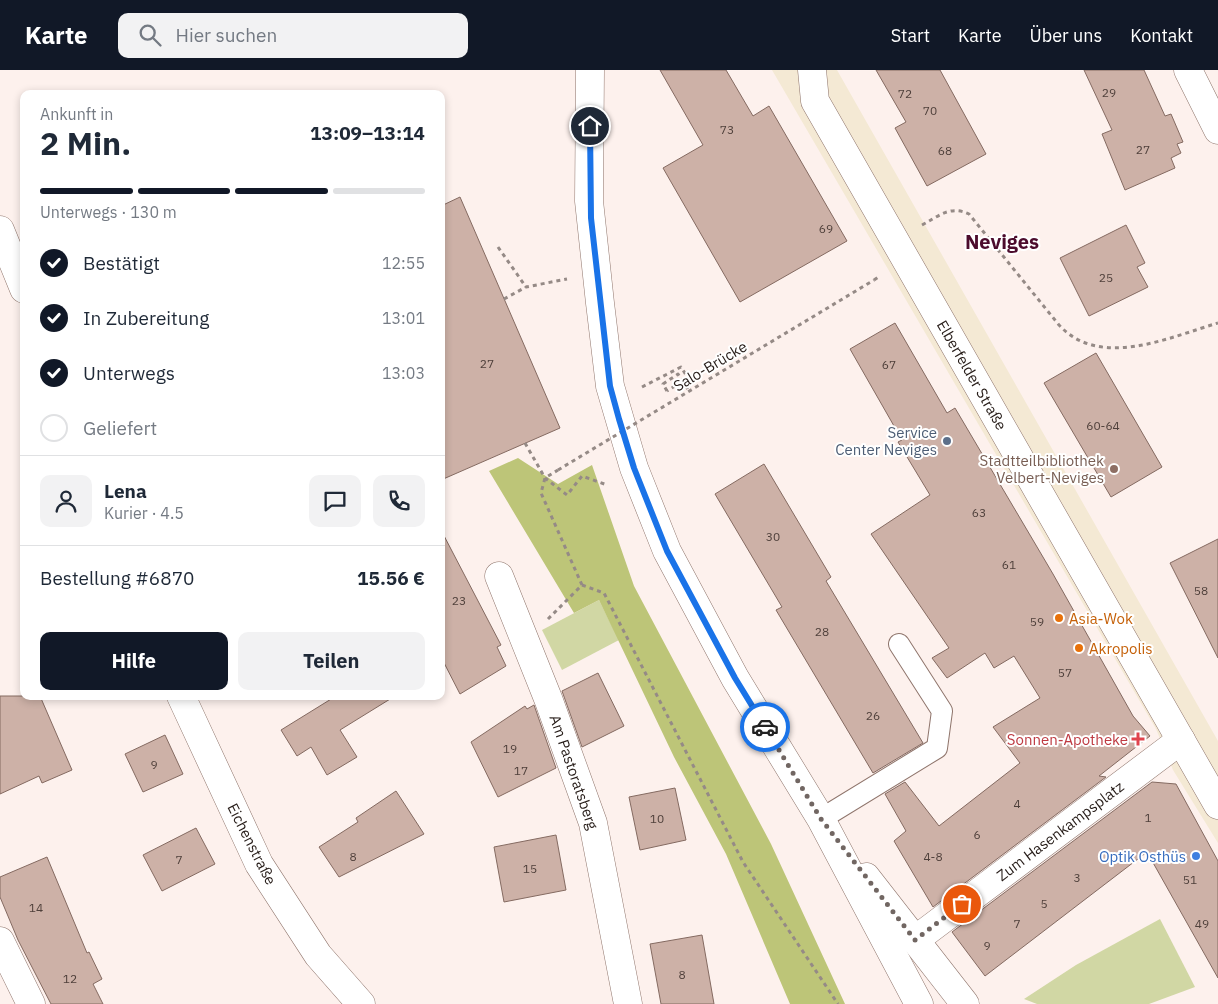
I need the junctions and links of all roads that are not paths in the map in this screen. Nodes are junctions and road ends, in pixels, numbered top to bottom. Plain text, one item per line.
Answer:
1 (590, 70) edge
2 (812, 70) edge
3 (1188, 70) edge
4 (1214, 113) edge
5 (0, 230) edge
6 (20, 280) edge
7 (499, 576) dead end
8 (899, 644) dead end
9 (183, 700) edge
10 (1181, 740) junction
11 (1218, 805) edge
12 (821, 819) junction
13 (915, 940) junction
14 (0, 941) edge
15 (31, 1004) edge
16 (361, 1004) edge
17 (628, 1004) edge
18 (919, 1004) edge
19 (965, 1004) edge

1 - 12 street
2 - 10 street, Elberfelder Straße
3 - 4 street
5 - 6 street
7 - 17 street, Am Pastoratsberg
8 - 12 lane
9 - 16 street, Eichenstraße
10 - 11 street, Elberfelder Straße
10 - 13 street, Zum Hasenkampsplatz
12 - 13 street
12 - 18 street
13 - 19 street
14 - 15 street

